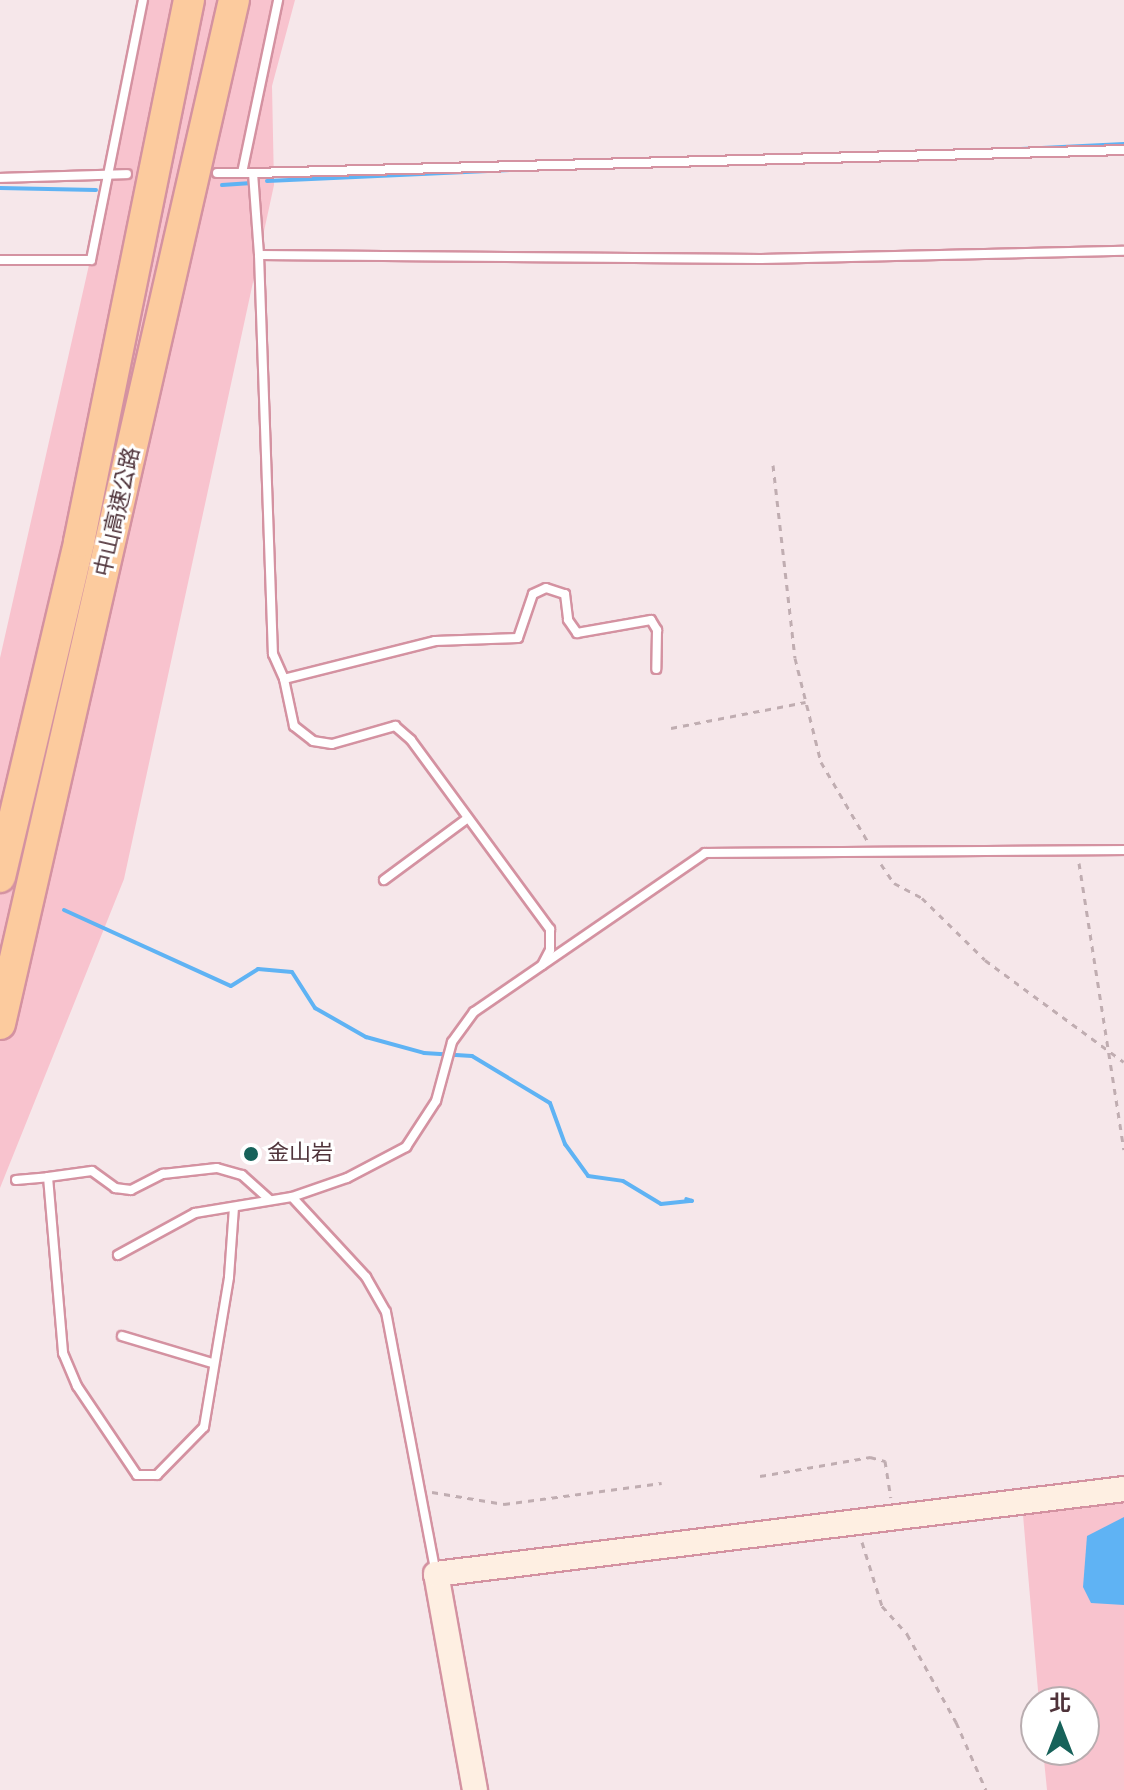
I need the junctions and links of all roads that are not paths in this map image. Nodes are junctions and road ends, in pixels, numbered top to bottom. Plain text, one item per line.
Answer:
1 (143, 0) edge
2 (187, 0) edge
3 (234, 0) edge
4 (278, 0) edge
5 (1124, 150) edge
6 (217, 173) dead end
7 (242, 173) junction
8 (253, 173) junction
9 (108, 174) junction
10 (127, 174) dead end
11 (0, 178) edge
12 (1124, 251) edge
13 (259, 255) junction
14 (0, 260) edge
15 (656, 669) dead end
16 (284, 679) junction
17 (465, 820) junction
18 (1124, 850) edge
19 (0, 877) edge
20 (384, 880) dead end
21 (542, 966) junction
22 (0, 1024) edge
23 (48, 1177) junction
24 (16, 1180) dead end
25 (292, 1197) junction
26 (269, 1199) junction
27 (234, 1207) junction
28 (118, 1255) dead end
29 (122, 1336) dead end
30 (212, 1363) junction
31 (1124, 1489) edge
32 (436, 1574) junction
33 (475, 1790) edge

1 - 9 lane
2 - 19 highway, 中山高速公路
3 - 22 highway, 中山高速公路
4 - 7 lane
5 - 8 lane
6 - 7 lane
7 - 8 lane
8 - 13 lane
9 - 10 lane
9 - 11 lane
9 - 14 lane
12 - 13 lane
13 - 16 lane
15 - 16 lane
16 - 17 lane
17 - 20 lane
17 - 21 lane
18 - 21 lane
21 - 25 lane
23 - 24 lane
23 - 26 lane
23 - 30 lane
25 - 26 lane
25 - 32 lane
26 - 27 lane
27 - 28 lane
27 - 30 lane
29 - 30 lane
31 - 32 street
32 - 33 street

